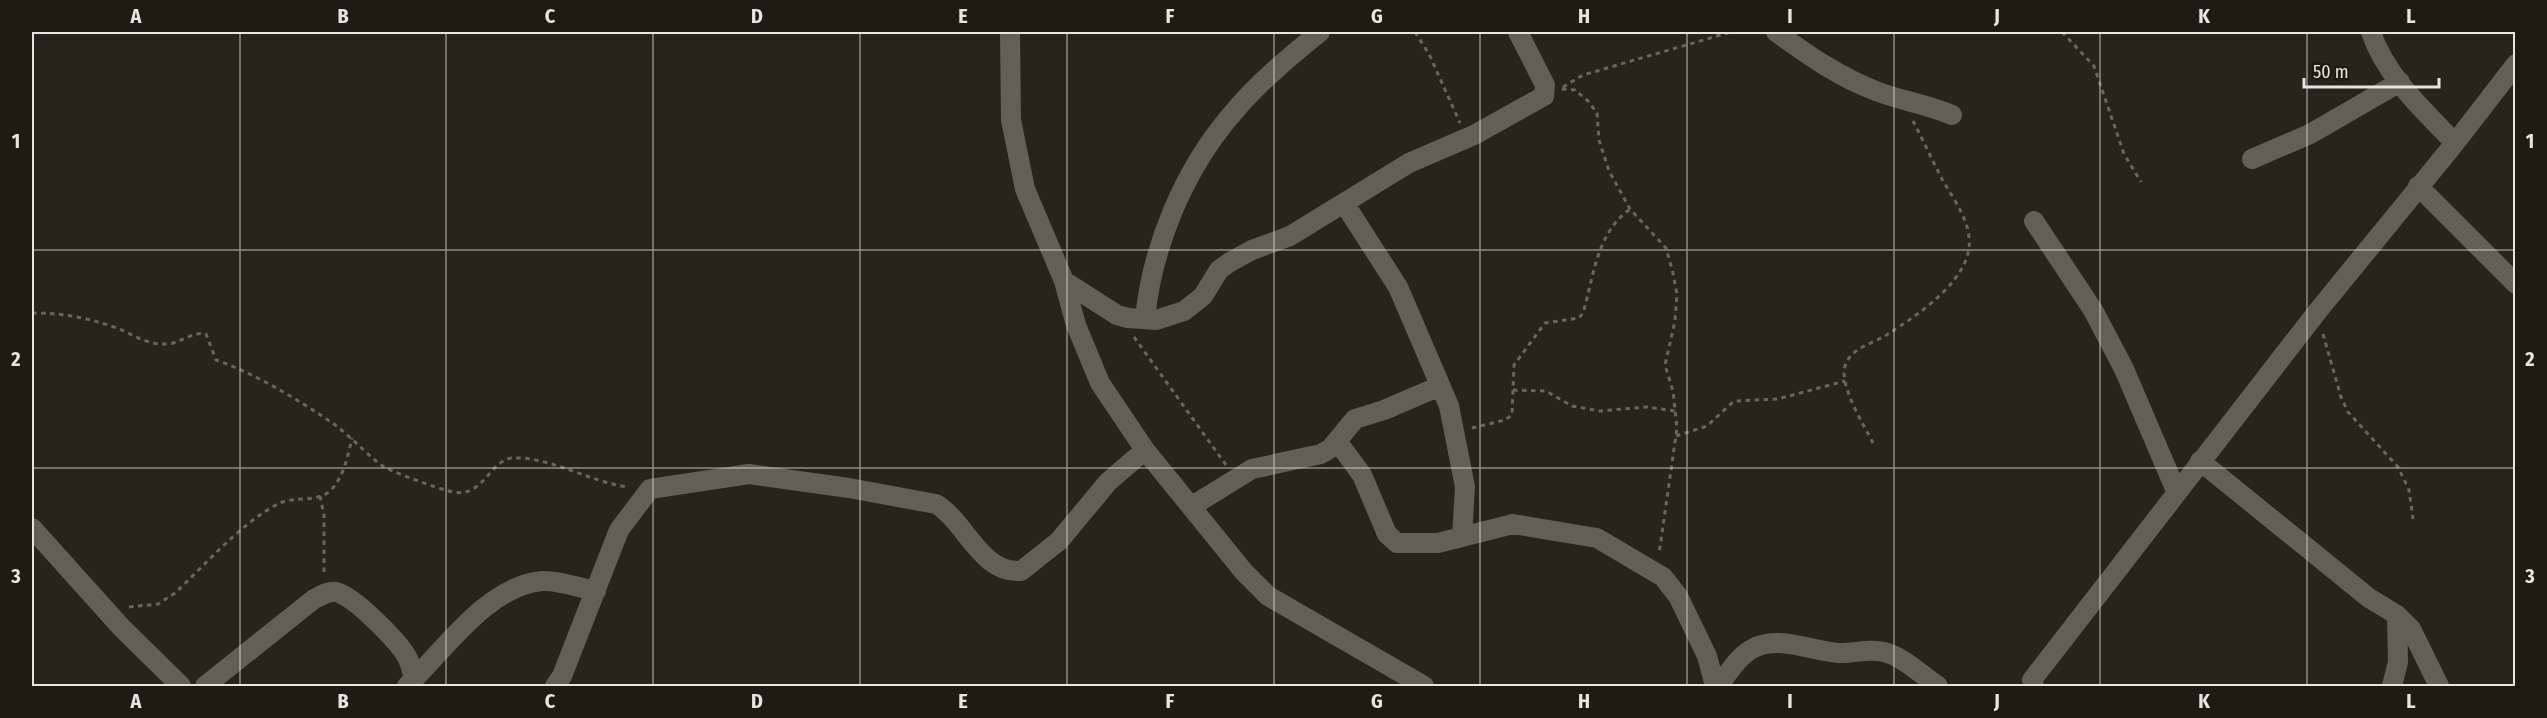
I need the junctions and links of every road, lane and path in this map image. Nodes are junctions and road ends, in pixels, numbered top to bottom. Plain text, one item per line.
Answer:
1 (1010, 32) edge
2 (1320, 32) edge
3 (1415, 32) edge
4 (1518, 32) edge
5 (1731, 32) edge
6 (1776, 32) edge
7 (2062, 32) edge
8 (2371, 32) edge
9 (2516, 64) edge
10 (2400, 82) junction
11 (1902, 98) junction
12 (1952, 115) dead end
13 (1467, 138) junction
14 (2455, 143) junction
15 (2252, 159) dead end
16 (2141, 182) dead end
17 (2418, 186) junction
18 (1344, 203) junction
19 (1630, 209) junction
20 (2034, 221) dead end
21 (1064, 281) junction
22 (2516, 284) edge
23 (2317, 312) junction
24 (32, 313) edge
25 (1117, 315) junction
26 (1145, 319) junction
27 (1845, 381) junction
28 (1440, 386) junction
29 (1513, 390) junction
30 (1675, 411) junction
31 (1455, 433) junction
32 (1676, 436) junction
33 (352, 438) junction
34 (1336, 441) junction
35 (1873, 443) dead end
36 (1145, 450) junction
37 (2200, 461) junction
38 (1235, 479) junction
39 (650, 489) junction
40 (2177, 493) junction
41 (320, 496) junction
42 (1192, 506) junction
43 (2413, 519) dead end
44 (32, 528) edge
45 (1462, 536) junction
46 (1657, 573) junction
47 (596, 591) junction
48 (322, 595) junction
49 (101, 605) junction
50 (2397, 615) junction
51 (410, 683) edge
52 (2031, 684) edge
53 (182, 687) edge
54 (206, 687) edge
55 (555, 687) edge
56 (1424, 687) edge
57 (1717, 687) edge
58 (1938, 687) edge
59 (2392, 687) edge
60 (2439, 687) edge

1 - 21 street
2 - 26 street
3 - 13 path
4 - 13 street
5 - 19 path
6 - 11 street
7 - 16 path
8 - 10 street
9 - 14 street
10 - 14 street
10 - 15 street
11 - 12 street
11 - 27 path
13 - 18 street
14 - 17 street
17 - 22 street
17 - 23 street
18 - 26 street
18 - 28 street
19 - 29 path
19 - 30 path
20 - 40 street
21 - 25 street
21 - 36 street
23 - 37 street
23 - 43 path
24 - 33 path
25 - 26 street
25 - 38 path
27 - 32 path
27 - 35 path
28 - 31 street
28 - 34 street
29 - 30 path
29 - 31 path
30 - 32 path
31 - 45 street
32 - 46 path
33 - 39 path
33 - 41 path
34 - 38 street
34 - 45 street
36 - 39 street
36 - 42 street
37 - 40 street
37 - 50 street
38 - 42 street
39 - 47 street
40 - 52 street
41 - 48 path
41 - 49 path
42 - 56 street
44 - 49 street
45 - 46 street
46 - 57 street
47 - 51 street
47 - 55 street
48 - 51 street
48 - 54 street
49 - 53 street
50 - 59 street
50 - 60 street
57 - 58 street

